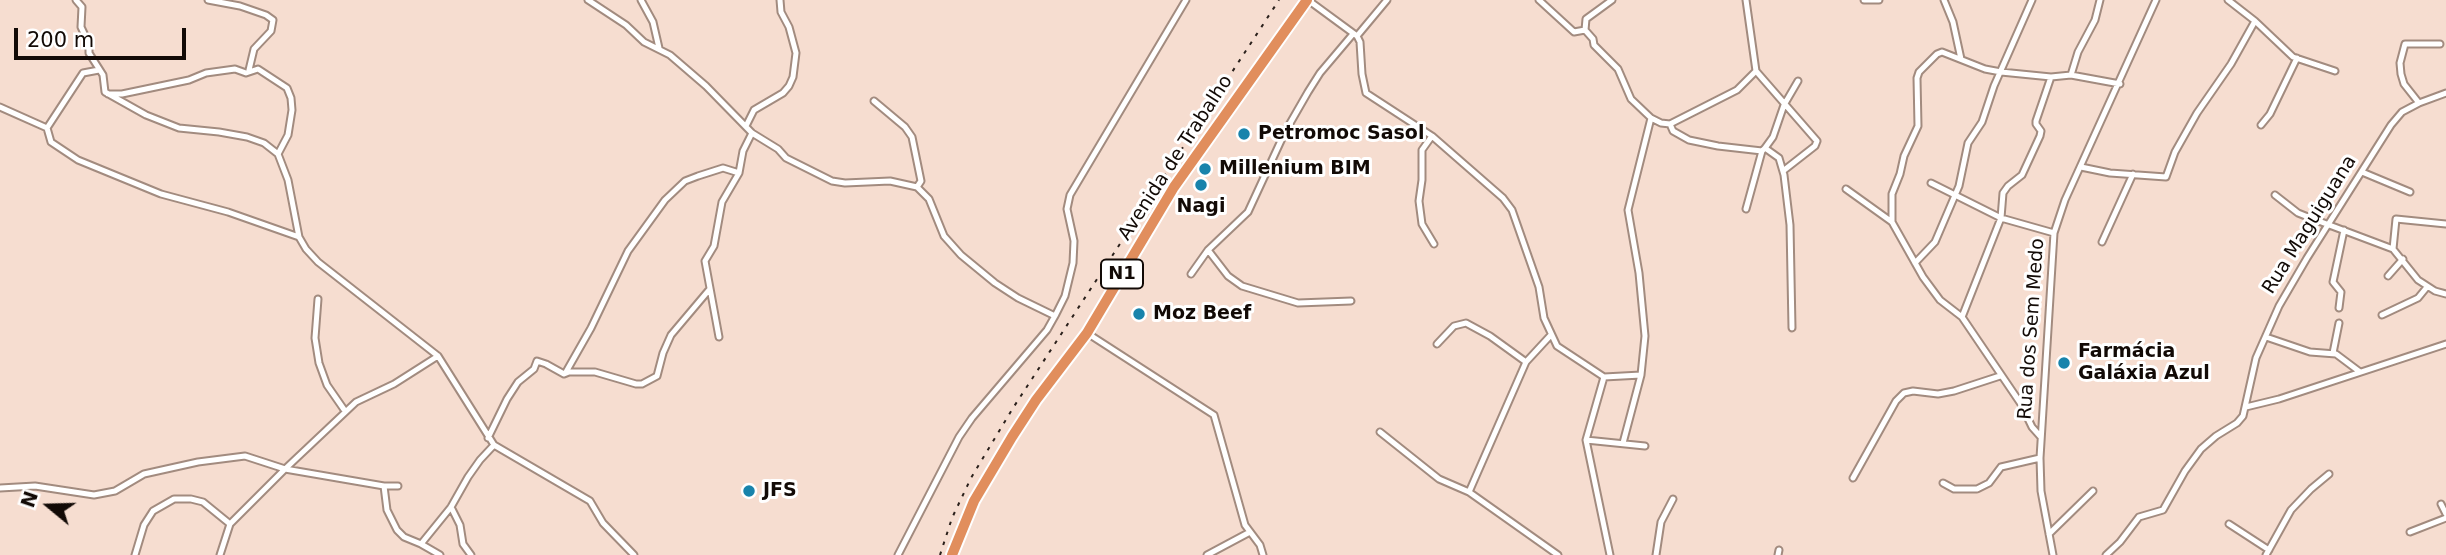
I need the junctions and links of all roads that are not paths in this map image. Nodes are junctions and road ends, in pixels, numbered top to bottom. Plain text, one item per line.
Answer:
1 (76, 0) edge
2 (208, 0) edge
3 (588, 0) edge
4 (640, 0) edge
5 (780, 0) edge
6 (1186, 0) edge
7 (1307, 0) edge
8 (1387, 0) edge
9 (1539, 0) edge
10 (1612, 0) edge
11 (1746, 0) edge
12 (1864, 0) edge
13 (1879, 0) edge
14 (1944, 0) edge
15 (2032, 0) edge
16 (2100, 0) edge
17 (2156, 0) edge
18 (2228, 0) edge
19 (2255, 21) junction
20 (1585, 30) junction
21 (1355, 35) junction
22 (2440, 44) dead end
23 (659, 48) junction
24 (2297, 58) junction
25 (1961, 59) junction
26 (99, 69) junction
27 (249, 70) junction
28 (1756, 71) junction
29 (2335, 71) dead end
30 (2001, 72) junction
31 (2071, 75) junction
32 (2051, 77) junction
33 (1798, 81) dead end
34 (2120, 84) junction
35 (2446, 93) edge
36 (107, 94) junction
37 (874, 101) dead end
38 (2419, 103) junction
39 (1784, 105) junction
40 (0, 107) edge
41 (1651, 118) junction
42 (1670, 124) junction
43 (2261, 125) dead end
44 (746, 126) junction
45 (47, 128) junction
46 (752, 133) junction
47 (1432, 136) junction
48 (1764, 150) junction
49 (278, 154) junction
50 (2081, 167) junction
51 (1783, 171) junction
52 (2362, 172) junction
53 (739, 173) junction
54 (2133, 174) junction
55 (1931, 183) dead end
56 (917, 187) junction
57 (1846, 189) dead end
58 (2410, 192) dead end
59 (1954, 194) junction
60 (2275, 195) dead end
61 (1746, 209) dead end
62 (2001, 218) junction
63 (1892, 222) junction
64 (2446, 224) edge
65 (2329, 226) junction
66 (2344, 230) junction
67 (2054, 233) junction
68 (299, 237) junction
69 (2102, 242) dead end
70 (1434, 244) dead end
71 (2393, 249) junction
72 (1208, 250) junction
73 (2403, 259) junction
74 (1915, 263) junction
75 (1191, 274) dead end
76 (2388, 276) dead end
77 (2427, 287) junction
78 (709, 290) junction
79 (2446, 294) edge
80 (318, 299) dead end
81 (1351, 301) dead end
82 (2339, 308) dead end
83 (2382, 315) dead end
84 (1055, 316) junction
85 (1962, 317) junction
86 (2339, 323) dead end
87 (1792, 328) dead end
88 (1087, 333) junction
89 (1550, 336) junction
90 (719, 337) dead end
91 (2266, 337) junction
92 (1437, 344) dead end
93 (2446, 344) edge
94 (2333, 353) junction
95 (438, 356) junction
96 (1526, 362) junction
97 (2361, 372) junction
98 (564, 374) junction
99 (1641, 375) junction
100 (2000, 376) junction
101 (1604, 377) junction
102 (2246, 407) junction
103 (345, 411) junction
104 (1380, 432) dead end
105 (2040, 436) junction
106 (488, 438) junction
107 (1586, 440) junction
108 (1623, 443) junction
109 (494, 445) junction
110 (1645, 446) dead end
111 (2040, 458) junction
112 (285, 469) junction
113 (2329, 474) dead end
114 (1853, 478) dead end
115 (1943, 483) dead end
116 (384, 486) junction
117 (398, 486) dead end
118 (2, 487) edge
119 (2093, 491) dead end
120 (1469, 492) junction
121 (1672, 499) dead end
122 (2441, 504) dead end
123 (451, 507) junction
124 (2446, 516) edge
125 (230, 524) junction
126 (2230, 524) dead end
127 (1250, 532) junction
128 (2410, 532) dead end
129 (2049, 534) junction
130 (421, 544) junction
131 (2267, 552) edge
132 (135, 555) edge
133 (220, 555) edge
134 (440, 555) edge
135 (471, 555) edge
136 (634, 555) edge
137 (898, 555) edge
138 (952, 555) edge
139 (1207, 555) edge
140 (1263, 555) edge
141 (1558, 555) edge
142 (1610, 555) edge
143 (1656, 555) edge
144 (2053, 555) edge
145 (2106, 555) edge

1 - 26 street
2 - 27 street
3 - 23 street
4 - 23 street
5 - 44 street
6 - 84 street
7 - 21 street
7 - 88 highway, Avenida de Trabalho / N1
8 - 21 street
9 - 20 street
10 - 20 street
11 - 28 street
12 - 13 street
14 - 25 street
15 - 30 street
16 - 31 street
17 - 34 street, Rua dos Sem Medo
18 - 19 street
19 - 24 street
19 - 54 street
20 - 41 street
21 - 47 street
21 - 72 street
22 - 38 street
23 - 44 street
24 - 29 street
24 - 43 street
25 - 30 street
25 - 63 street
26 - 36 street
26 - 45 street
27 - 36 street
27 - 49 street
28 - 39 street
28 - 42 street
30 - 32 street
30 - 59 street
31 - 32 street
31 - 34 street
32 - 62 street
33 - 39 street
34 - 50 street, Rua dos Sem Medo
35 - 38 street, Rua Maguiguana
36 - 49 street
37 - 56 street
38 - 52 street, Rua Maguiguana
39 - 48 street
39 - 51 street
40 - 45 street
41 - 42 street
41 - 99 street
42 - 48 street
44 - 46 street
45 - 68 street
46 - 53 street
46 - 56 street
47 - 70 street
47 - 89 street
48 - 51 street
48 - 61 street
49 - 68 street
50 - 54 street
50 - 67 street, Rua dos Sem Medo
51 - 87 street
52 - 58 street
52 - 65 street, Rua Maguiguana
53 - 78 street
53 - 98 street
54 - 69 street
55 - 59 street
56 - 84 street
57 - 63 street
59 - 62 street
59 - 74 street
60 - 65 street
62 - 67 street
62 - 85 street
63 - 74 street
64 - 71 street
65 - 66 street
65 - 91 street, Rua Maguiguana
66 - 71 street
66 - 82 street
67 - 105 street, Rua dos Sem Medo
68 - 95 street
71 - 73 street
72 - 75 street
72 - 81 street
73 - 76 street
73 - 77 street
74 - 85 street
77 - 79 street
77 - 83 street
78 - 90 street
78 - 98 street
80 - 103 street
84 - 137 street
85 - 100 street
86 - 94 street
88 - 127 street
88 - 138 highway, Avenida de Trabalho / N1
89 - 96 street
89 - 101 street
91 - 94 street
91 - 102 street, Rua Maguiguana
92 - 96 street
93 - 97 street
94 - 97 street
95 - 103 street
95 - 106 street
96 - 120 street
97 - 102 street
98 - 106 street
99 - 101 street
99 - 108 street
100 - 105 street
100 - 114 street
101 - 107 street
102 - 145 street
103 - 112 street
104 - 120 street
105 - 111 street, Rua dos Sem Medo
106 - 109 street
107 - 108 street
107 - 142 street
108 - 110 street
109 - 123 street
109 - 136 street
111 - 115 street
111 - 129 street, Rua dos Sem Medo
112 - 116 street
112 - 118 street
112 - 125 street
113 - 131 street
116 - 117 street
116 - 130 street
119 - 129 street
120 - 141 street
121 - 143 street
122 - 124 street
123 - 130 street
123 - 135 street
124 - 128 street
125 - 132 street
125 - 133 street
126 - 131 street
127 - 139 street
127 - 140 street
129 - 144 street, Rua dos Sem Medo
130 - 134 street

